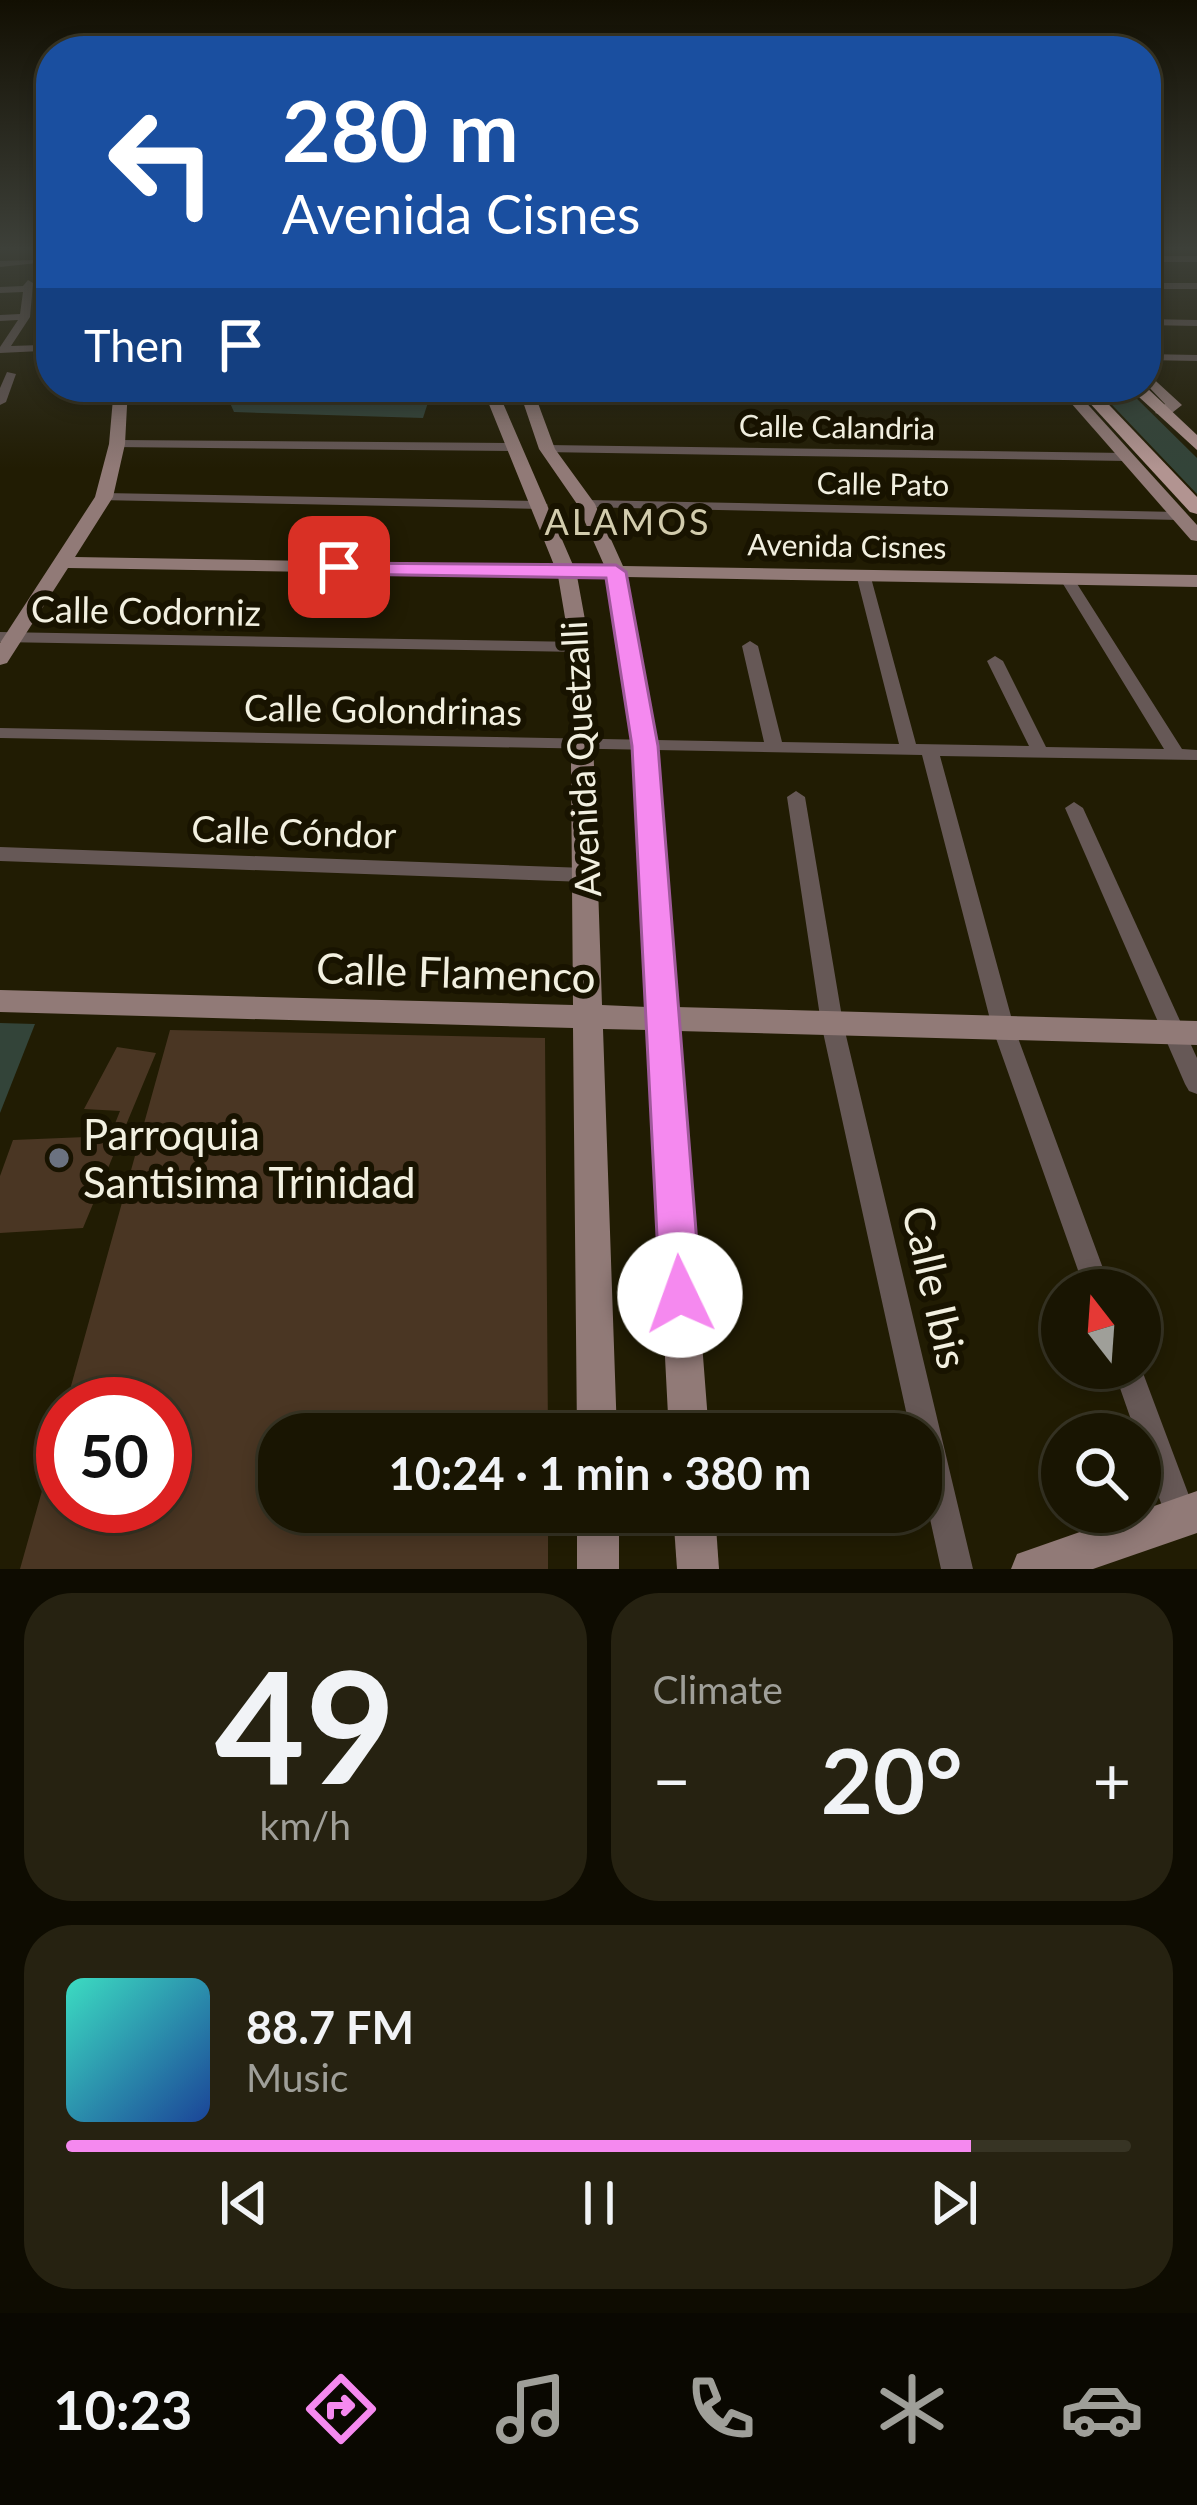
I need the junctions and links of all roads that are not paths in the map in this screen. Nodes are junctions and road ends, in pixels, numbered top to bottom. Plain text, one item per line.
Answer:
1 (21, 322) edge
2 (1161, 322) edge
3 (1197, 323) edge
4 (36, 348) edge
5 (2, 350) edge
6 (1161, 357) edge
7 (1197, 358) edge
8 (6, 380) edge
9 (1161, 397) edge
10 (1197, 399) edge
11 (0, 402) edge
12 (120, 402) edge
13 (495, 402) edge
14 (531, 402) edge
15 (1083, 402) edge
16 (1084, 402) edge
17 (1160, 402) edge
18 (1167, 406) junction
19 (117, 444) junction
20 (1197, 445) edge
21 (514, 447) junction
22 (547, 449) junction
23 (1127, 458) junction
24 (104, 497) junction
25 (586, 504) junction
26 (541, 505) junction
27 (1188, 512) edge
28 (1197, 536) edge
29 (65, 562) junction
30 (567, 572) junction
31 (616, 572) junction
32 (863, 574) junction
33 (1067, 579) junction
34 (1197, 581) edge
35 (6, 638) edge
36 (750, 646) dead end
37 (580, 647) junction
38 (0, 659) edge
39 (995, 661) dead end
40 (0, 734) edge
41 (645, 746) junction
42 (774, 746) junction
43 (584, 747) junction
44 (919, 751) junction
45 (1040, 752) junction
46 (1191, 755) edge
47 (796, 797) dead end
48 (1073, 808) dead end
49 (0, 854) edge
50 (586, 874) junction
51 (0, 1000) edge
52 (663, 1017) junction
53 (591, 1019) junction
54 (832, 1024) junction
55 (1003, 1028) junction
56 (1184, 1032) edge
57 (1197, 1084) edge
58 (1090, 1269) edge
59 (1135, 1389) edge
60 (597, 1413) edge
61 (688, 1413) edge
62 (1189, 1514) edge
63 (598, 1533) edge
64 (695, 1533) edge
65 (598, 1569) edge
66 (698, 1569) edge
67 (957, 1569) edge
68 (1033, 1569) edge

1 - 5 street
2 - 3 street
4 - 5 street
6 - 7 street
8 - 11 street
9 - 18 main road
10 - 18 main road
12 - 19 main road
13 - 21 main road, Avenida Quetzalli
14 - 22 main road, Avenida Quetzalli
15 - 23 main road
16 - 27 main road
17 - 18 main road
18 - 20 main road
19 - 21 street
19 - 24 main road
21 - 26 main road, Avenida Quetzalli
22 - 23 street, Calle Calandria
22 - 25 main road, Avenida Quetzalli
23 - 27 main road
24 - 26 street
24 - 29 main road
25 - 27 street, Calle Pato
25 - 31 main road, Avenida Quetzalli
26 - 30 main road, Avenida Quetzalli
27 - 28 main road
29 - 30 main road, Avenida Cisnes
29 - 35 main road
30 - 31 main road, Avenida Cisnes
30 - 37 main road, Avenida Quetzalli
31 - 32 main road, Avenida Cisnes
31 - 41 main road, Avenida Quetzalli
32 - 33 main road, Avenida Cisnes
32 - 44 street
33 - 34 main road, Avenida Cisnes
33 - 46 street
35 - 37 street, Calle Codorniz
35 - 38 main road
36 - 42 street
37 - 43 main road, Avenida Quetzalli
39 - 45 street
40 - 43 street, Calle Golondrinas
41 - 42 street, Calle Golondrinas
41 - 43 street, Calle Golondrinas
41 - 52 main road, Avenida Quetzalli
42 - 44 street, Calle Golondrinas
43 - 50 main road, Avenida Quetzalli
44 - 45 street, Calle Golondrinas
44 - 55 street
45 - 46 street, Calle Golondrinas
47 - 54 street, Calle Ibis
48 - 56 street
49 - 50 street, Calle Cóndor
50 - 53 main road, Avenida Quetzalli
51 - 53 main road, Calle Flamenco
52 - 53 main road, Calle Flamenco
52 - 54 main road, Calle Flamenco
52 - 61 main road, Avenida Quetzalli
53 - 60 main road, Avenida Quetzalli
54 - 55 main road, Calle Flamenco
54 - 67 street, Calle Ibis
55 - 56 main road, Calle Flamenco
55 - 58 street
56 - 57 street
59 - 62 street
62 - 68 main road
63 - 65 main road
64 - 66 main road

